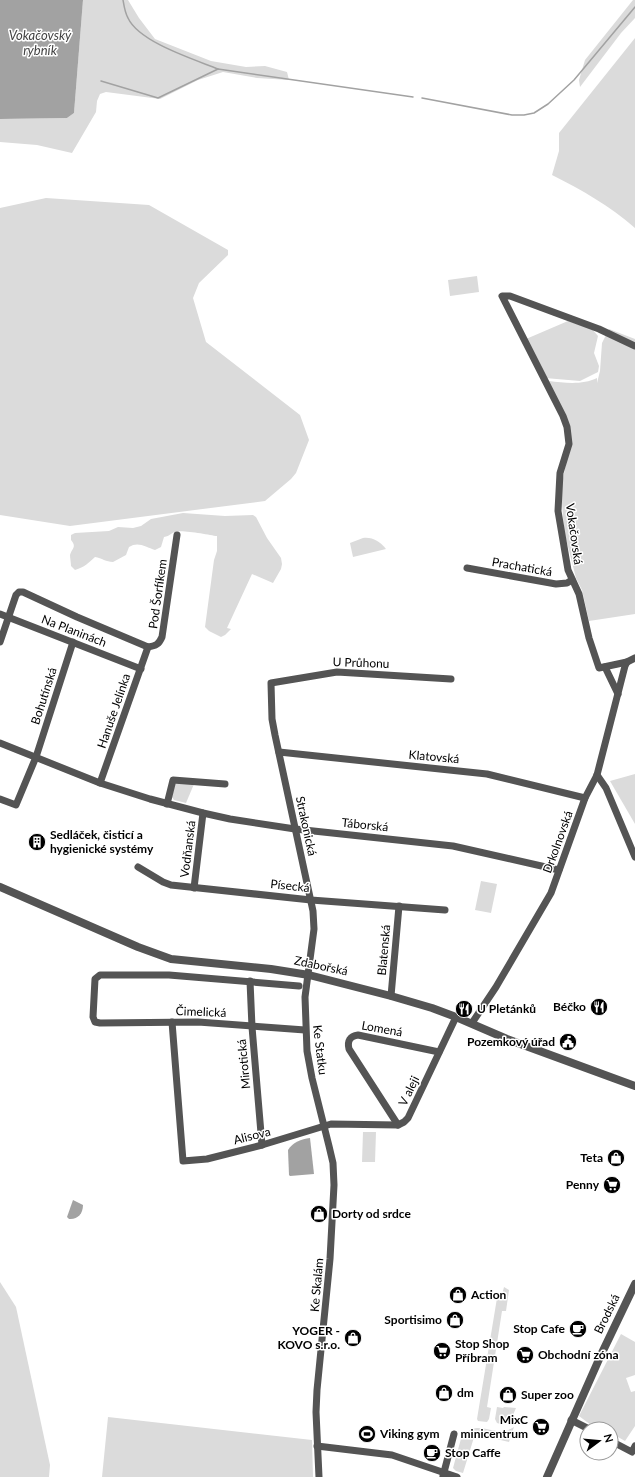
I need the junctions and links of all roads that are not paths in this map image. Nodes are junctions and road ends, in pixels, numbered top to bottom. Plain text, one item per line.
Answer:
1 (635, 346) edge
2 (177, 535) dead end
3 (466, 568) dead end
4 (572, 580) junction
5 (0, 614) edge
6 (8, 618) junction
7 (0, 642) edge
8 (73, 642) junction
9 (148, 647) junction
10 (635, 658) edge
11 (627, 662) junction
12 (602, 667) junction
13 (141, 668) junction
14 (451, 679) dead end
15 (271, 683) joint
16 (618, 694) junction
17 (0, 743) edge
18 (279, 752) junction
19 (36, 757) junction
20 (597, 775) junction
21 (100, 783) junction
22 (225, 784) dead end
23 (585, 798) junction
24 (0, 799) edge
25 (167, 804) junction
26 (203, 813) junction
27 (295, 829) junction
28 (632, 839) edge
29 (635, 857) edge
30 (138, 867) dead end
31 (559, 870) junction
32 (0, 887) edge
33 (194, 888) junction
34 (311, 900) junction
35 (399, 906) junction
36 (446, 910) dead end
37 (309, 975) junction
38 (250, 981) junction
39 (299, 986) dead end
40 (391, 996) junction
41 (456, 1017) junction
42 (95, 1022) joint
43 (172, 1022) junction
44 (472, 1023) junction
45 (252, 1026) junction
46 (305, 1030) junction
47 (439, 1052) junction
48 (635, 1086) edge
49 (398, 1125) junction
50 (324, 1126) junction
51 (262, 1145) junction
52 (635, 1284) edge
53 (571, 1420) junction
54 (579, 1424) edge
55 (454, 1434) dead end
56 (619, 1445) edge
57 (317, 1446) junction
58 (635, 1446) edge
59 (443, 1475) edge
60 (319, 1477) edge
61 (457, 1477) edge
62 (547, 1477) edge

1 - 4 street, Vokačovská
2 - 9 street, Pod Šorfíkem
3 - 4 street, Prachatická
4 - 12 street, Vokačovská
5 - 6 street, Na Planinách
6 - 7 street
6 - 8 street, Na Planinách
6 - 9 street
8 - 13 street, Na Planinách
8 - 19 street, Bohutínská
9 - 13 street, Hanuše Jelínka
10 - 11 street
11 - 12 street
11 - 16 street, Drkolnovská
12 - 16 street, Vokačovská
13 - 21 street, Hanuše Jelínka
14 - 15 street, U Průhonu
15 - 18 street, Strakonická
16 - 20 street, Drkolnovská
17 - 19 street, Táborská
18 - 23 street, Klatovská
18 - 27 street, Strakonická
19 - 21 street, Táborská
19 - 24 street
20 - 23 street, Drkolnovská
20 - 28 street
21 - 25 street, Táborská
22 - 25 street
23 - 31 street, Drkolnovská
25 - 26 street, Táborská
26 - 27 street, Táborská
26 - 33 street, Vodňanská
27 - 31 street, Táborská
27 - 34 street, Strakonická
28 - 29 street
30 - 33 street, Písecká
31 - 44 street, Drkolnovská
32 - 37 street, Zdabořská
33 - 34 street, Písecká
34 - 35 street, Písecká
34 - 37 street, Strakonická
35 - 36 street, Písecká
35 - 40 street, Blatenská
37 - 40 street, Zdabořská
37 - 46 street, Ke Statku
38 - 39 street, Zdabořská
38 - 42 street, Zdabořská
38 - 45 street, Mirotická
40 - 41 street, Zdabořská
41 - 44 street, Zdabořská
41 - 47 street, V aleji
42 - 43 street, Čimelická
43 - 45 street, Čimelická
43 - 51 street, Alisova
44 - 48 street, Zdabořská
45 - 46 street, Čimelická
45 - 51 street, Mirotická
46 - 50 street, Ke Statku
47 - 49 street, V aleji
47 - 49 street, Lomená
49 - 50 street
50 - 51 street, Alisova
50 - 57 street, Ke Skalám
52 - 53 street, Brodská
53 - 54 street
53 - 62 street, Brodská
55 - 59 street
56 - 58 street
57 - 59 street
57 - 60 street, Ke Skalám
59 - 61 street

